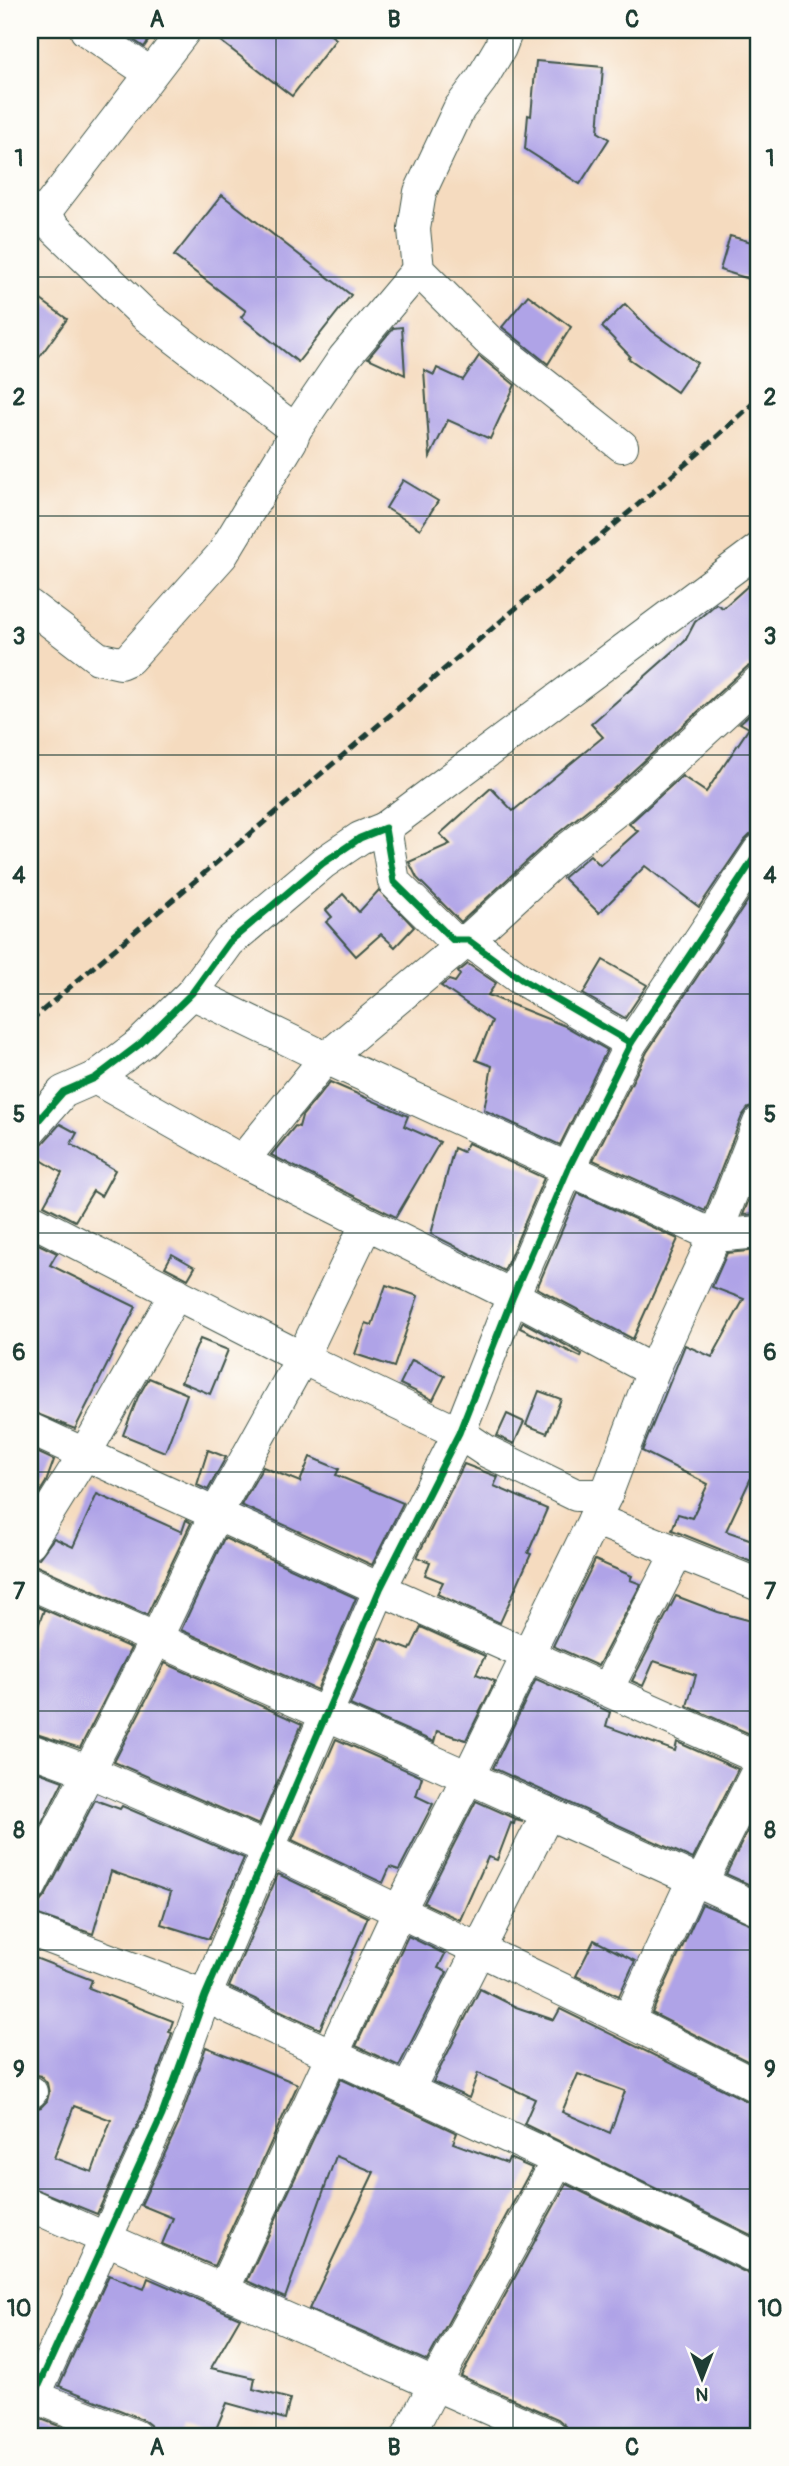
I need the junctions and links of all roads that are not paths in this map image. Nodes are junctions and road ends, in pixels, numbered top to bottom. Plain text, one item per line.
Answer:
1 (86, 30) edge
2 (185, 30) edge
3 (507, 30) edge
4 (150, 73) junction
5 (36, 213) edge
6 (418, 270) junction
7 (295, 430) junction
8 (622, 446) dead end
9 (759, 549) edge
10 (30, 606) edge
11 (759, 681) edge
12 (385, 828) junction
13 (759, 850) edge
14 (468, 940) junction
15 (192, 993) junction
16 (631, 1043) junction
17 (326, 1058) junction
18 (95, 1078) junction
19 (759, 1123) edge
20 (30, 1130) edge
21 (242, 1161) junction
22 (568, 1169) junction
23 (30, 1219) edge
24 (366, 1225) junction
25 (759, 1232) edge
26 (715, 1236) junction
27 (176, 1293) junction
28 (513, 1296) junction
29 (302, 1358) junction
30 (653, 1370) junction
31 (30, 1429) edge
32 (459, 1433) junction
33 (84, 1455) junction
34 (600, 1507) junction
35 (215, 1515) junction
36 (30, 1542) edge
37 (677, 1553) junction
38 (30, 1583) edge
39 (759, 1586) edge
40 (380, 1589) junction
41 (156, 1639) junction
42 (528, 1654) junction
43 (607, 1689) junction
44 (326, 1714) junction
45 (30, 1750) edge
46 (759, 1759) edge
47 (88, 1771) junction
48 (468, 1777) junction
49 (548, 1813) junction
50 (269, 1849) junction
51 (697, 1881) junction
52 (30, 1887) edge
53 (759, 1909) edge
54 (398, 1913) junction
55 (30, 1930) edge
56 (478, 1949) junction
57 (205, 1996) junction
58 (628, 2021) junction
59 (331, 2054) junction
60 (759, 2087) edge
61 (408, 2090) junction
62 (558, 2160) junction
63 (30, 2205) edge
64 (106, 2239) junction
65 (759, 2259) edge
66 (223, 2290) junction
67 (433, 2386) junction
68 (31, 2399) edge
69 (135, 2436) edge
70 (408, 2436) edge
71 (551, 2436) edge

1 - 4 street
2 - 4 street
3 - 6 street
4 - 5 street
5 - 7 street
6 - 7 street
6 - 8 street
7 - 10 street
9 - 12 street
11 - 14 street
12 - 14 street
12 - 15 street
13 - 16 street
14 - 16 street
14 - 17 street
15 - 17 street
15 - 18 street
16 - 22 street
17 - 21 street
17 - 22 street
18 - 20 street
18 - 21 street
19 - 26 street
21 - 24 street
22 - 26 street
22 - 28 street
23 - 27 street
24 - 28 street
24 - 29 street
25 - 26 street
26 - 30 street
27 - 29 street
27 - 33 street
28 - 30 street
28 - 32 street
29 - 32 street
29 - 35 street
30 - 34 street
31 - 33 street
32 - 34 street
32 - 40 street
33 - 35 street
33 - 36 street
34 - 37 street
34 - 42 street
35 - 40 street
35 - 41 street
37 - 39 street
37 - 43 street
38 - 41 street
40 - 42 street
40 - 44 street
41 - 44 street
41 - 47 street
42 - 43 street
42 - 48 street
43 - 46 street
44 - 48 street
44 - 50 street
45 - 47 street
46 - 51 street
47 - 50 street
47 - 52 street
48 - 49 street
48 - 54 street
49 - 51 street
49 - 56 street
50 - 54 street
50 - 57 street
51 - 53 street
51 - 58 street
54 - 56 street
54 - 59 street
55 - 57 street
56 - 58 street
56 - 61 street
57 - 59 street
57 - 64 street
58 - 60 street
59 - 61 street
59 - 66 street
61 - 62 street
62 - 65 street
62 - 67 street
63 - 64 street
64 - 66 street
64 - 68 street
66 - 67 street
67 - 70 street
67 - 71 street
68 - 69 street

